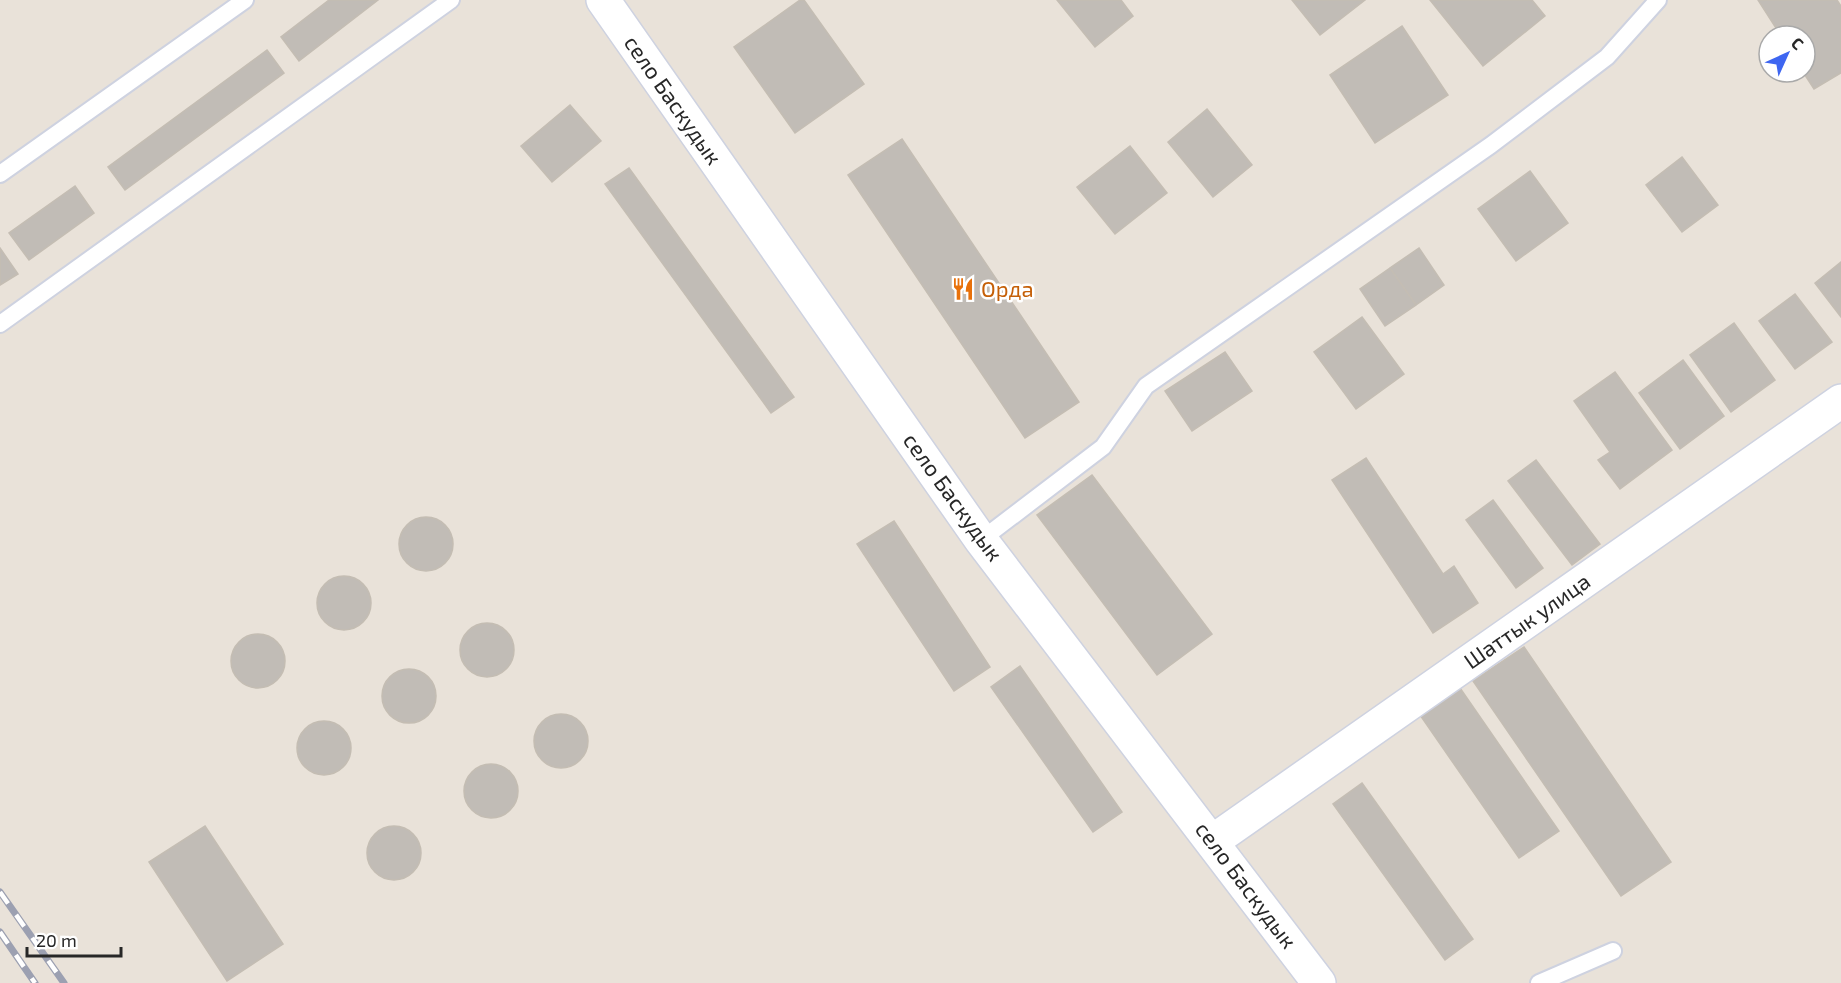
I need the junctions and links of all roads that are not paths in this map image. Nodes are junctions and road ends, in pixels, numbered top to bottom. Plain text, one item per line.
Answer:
1 (245, 0) edge
2 (452, 0) edge
3 (603, 0) edge
4 (1658, 0) edge
5 (0, 174) edge
6 (0, 324) edge
7 (1841, 402) edge
8 (981, 540) junction
9 (1213, 841) junction
10 (1612, 951) dead end
11 (1319, 983) edge
12 (1539, 983) edge

1 - 5 lane
2 - 6 lane
3 - 8 street, село Баскудык
4 - 8 lane
7 - 9 street, Шаттык улица
8 - 9 street, село Баскудык
9 - 11 street, село Баскудык
10 - 12 lane

